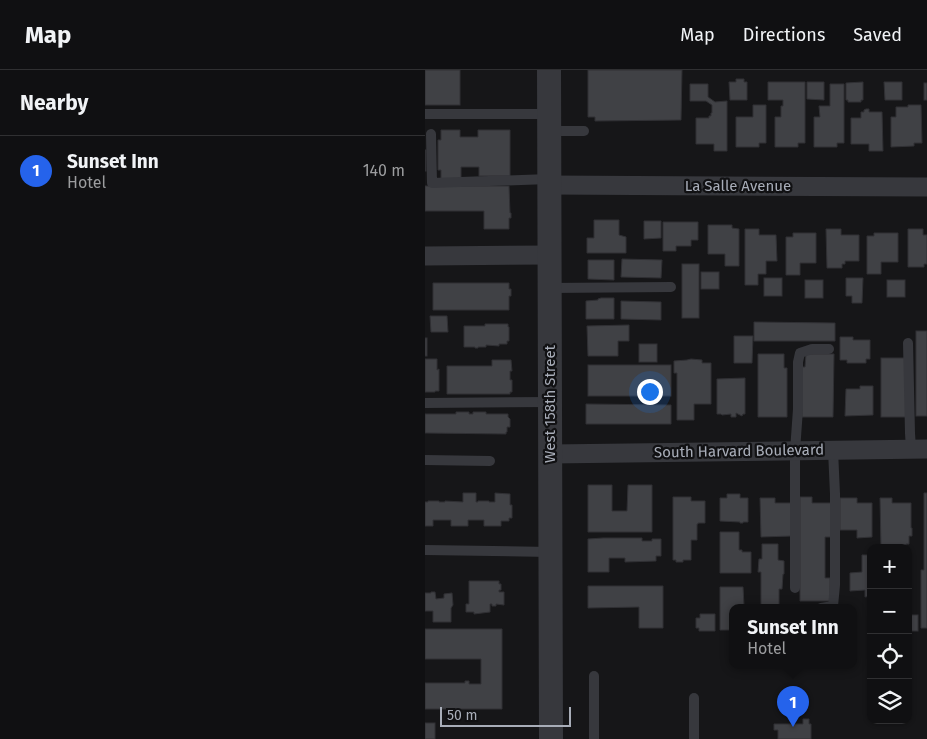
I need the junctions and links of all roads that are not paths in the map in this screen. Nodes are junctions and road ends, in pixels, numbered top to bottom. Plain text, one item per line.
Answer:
1 (549, 70) edge
2 (425, 114) edge
3 (549, 122) junction
4 (584, 131) dead end
5 (431, 134) dead end
6 (549, 182) junction
7 (927, 187) edge
8 (549, 255) junction
9 (425, 256) edge
10 (671, 287) dead end
11 (549, 288) junction
12 (908, 343) dead end
13 (829, 349) dead end
14 (550, 402) junction
15 (425, 403) edge
16 (919, 449) edge
17 (833, 450) junction
18 (795, 451) junction
19 (551, 454) junction
20 (425, 460) edge
21 (489, 461) dead end
22 (425, 550) edge
23 (551, 552) junction
24 (795, 588) dead end
25 (833, 604) edge
26 (594, 676) dead end
27 (694, 698) dead end
28 (551, 739) edge
29 (594, 739) edge
30 (694, 739) edge

1 - 3 street, West 158th Street
2 - 3 lane
3 - 4 lane
3 - 6 street, West 158th Street
5 - 6 lane
6 - 7 street, La Salle Avenue
6 - 8 street, West 158th Street
8 - 9 street
8 - 11 street, West 158th Street
10 - 11 lane
11 - 14 street, West 158th Street
12 - 16 lane
13 - 18 lane
14 - 15 lane
14 - 19 street, West 158th Street
16 - 17 street, South Harvard Boulevard
17 - 18 street, South Harvard Boulevard
17 - 25 lane
18 - 19 street, South Harvard Boulevard
18 - 24 lane
19 - 23 street, West 158th Street
20 - 21 lane
22 - 23 lane
23 - 28 street, West 158th Street
26 - 29 lane
27 - 30 lane

